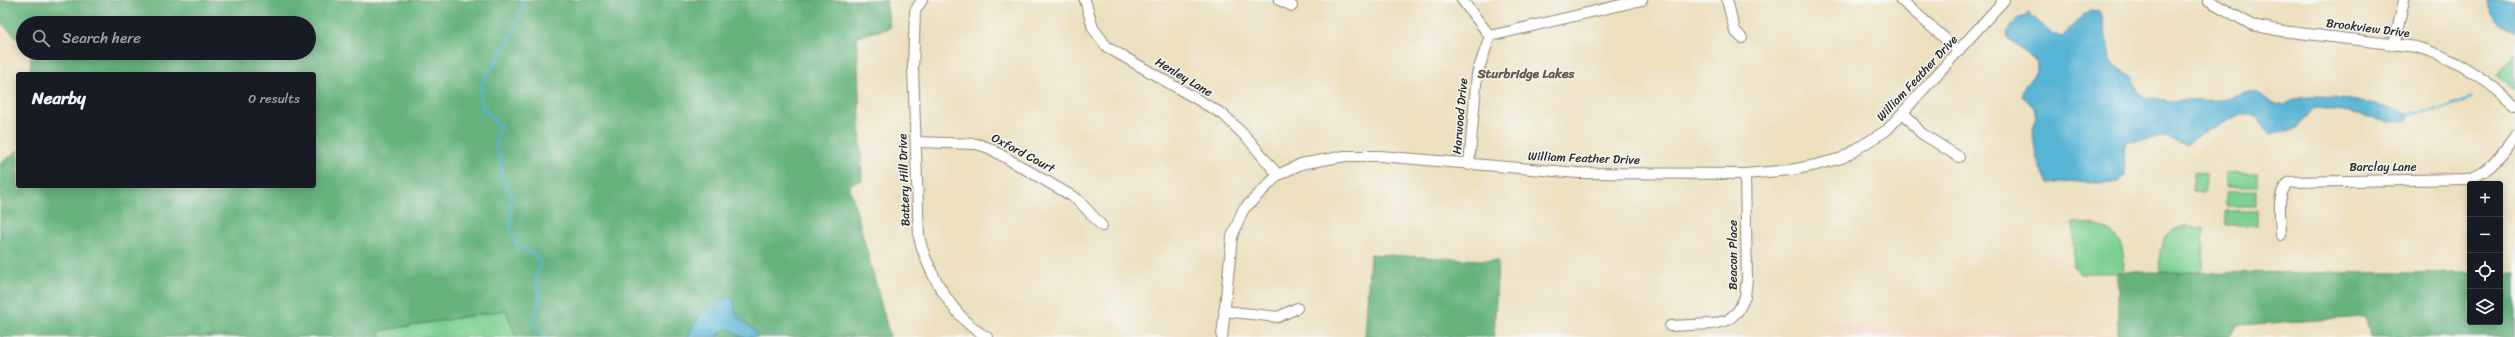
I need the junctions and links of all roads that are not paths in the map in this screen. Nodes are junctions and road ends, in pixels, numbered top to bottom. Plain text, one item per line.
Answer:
1 (922, 0) edge
2 (1085, 0) edge
3 (1279, 0) edge
4 (1462, 0) edge
5 (1642, 0) edge
6 (1727, 0) edge
7 (1900, 0) edge
8 (2004, 0) edge
9 (2208, 0) edge
10 (2404, 0) edge
11 (1292, 6) dead end
12 (1490, 36) junction
13 (1742, 38) dead end
14 (2394, 45) junction
15 (1959, 51) junction
16 (2515, 105) edge
17 (1904, 113) junction
18 (2515, 136) edge
19 (916, 142) junction
20 (1959, 157) dead end
21 (1469, 165) junction
22 (1745, 174) junction
23 (1278, 175) junction
24 (1102, 226) dead end
25 (2281, 234) dead end
26 (1297, 308) dead end
27 (1224, 311) junction
28 (1670, 326) dead end
29 (987, 337) edge
30 (1222, 337) edge

1 - 19 street, Battery Hill Drive
2 - 23 street, Henley Lane
3 - 11 street
4 - 12 street
5 - 12 street
6 - 13 street
7 - 15 street
8 - 15 street, William Feather Drive
9 - 14 street, Brookview Drive
10 - 14 street
12 - 21 street, Harwood Drive
14 - 16 street, Brookview Drive
15 - 17 street, William Feather Drive
17 - 20 street
17 - 22 street, William Feather Drive
18 - 25 street, Barclay Lane
19 - 24 street, Oxford Court
19 - 29 street, Battery Hill Drive
21 - 22 street, William Feather Drive
21 - 23 street, William Feather Drive
22 - 28 street, Beacon Place
23 - 27 street, William Feather Drive
26 - 27 street
27 - 30 street, William Feather Drive

